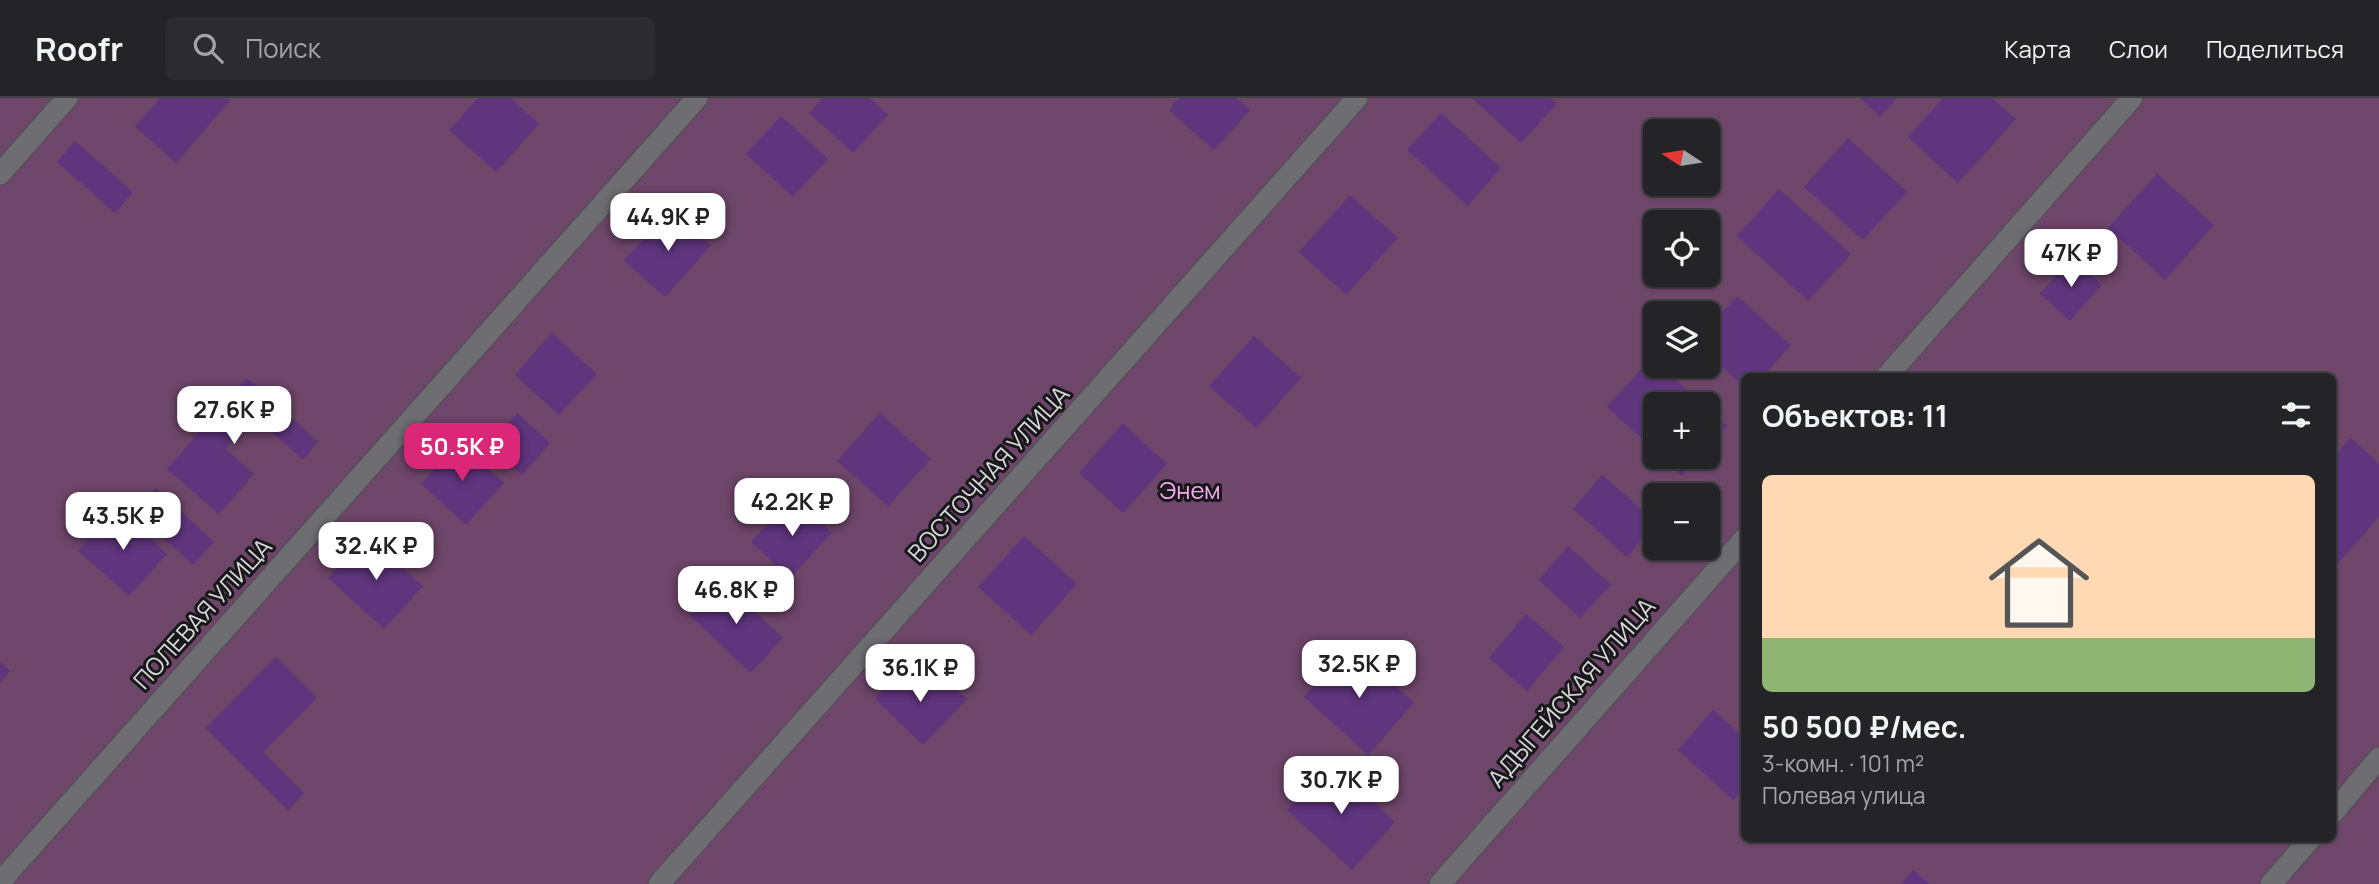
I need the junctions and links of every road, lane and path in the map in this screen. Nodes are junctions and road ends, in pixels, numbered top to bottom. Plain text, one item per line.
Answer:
1 (67, 98) edge
2 (697, 98) edge
3 (1357, 98) edge
4 (2132, 98) edge
5 (0, 174) edge
6 (1890, 373) edge
7 (1741, 543) edge
8 (2379, 758) edge
9 (2336, 809) edge
10 (2308, 842) edge
11 (0, 882) edge
12 (659, 884) edge
13 (1440, 884) edge
14 (2271, 884) edge

1 - 5 street
2 - 11 street, ПОЛЕВАЯ УЛИЦА
3 - 12 street, ВОСТОЧНАЯ УЛИЦА
4 - 6 street
7 - 13 street, АДЫГЕЙСКАЯ УЛИЦА
8 - 9 street
10 - 14 street

